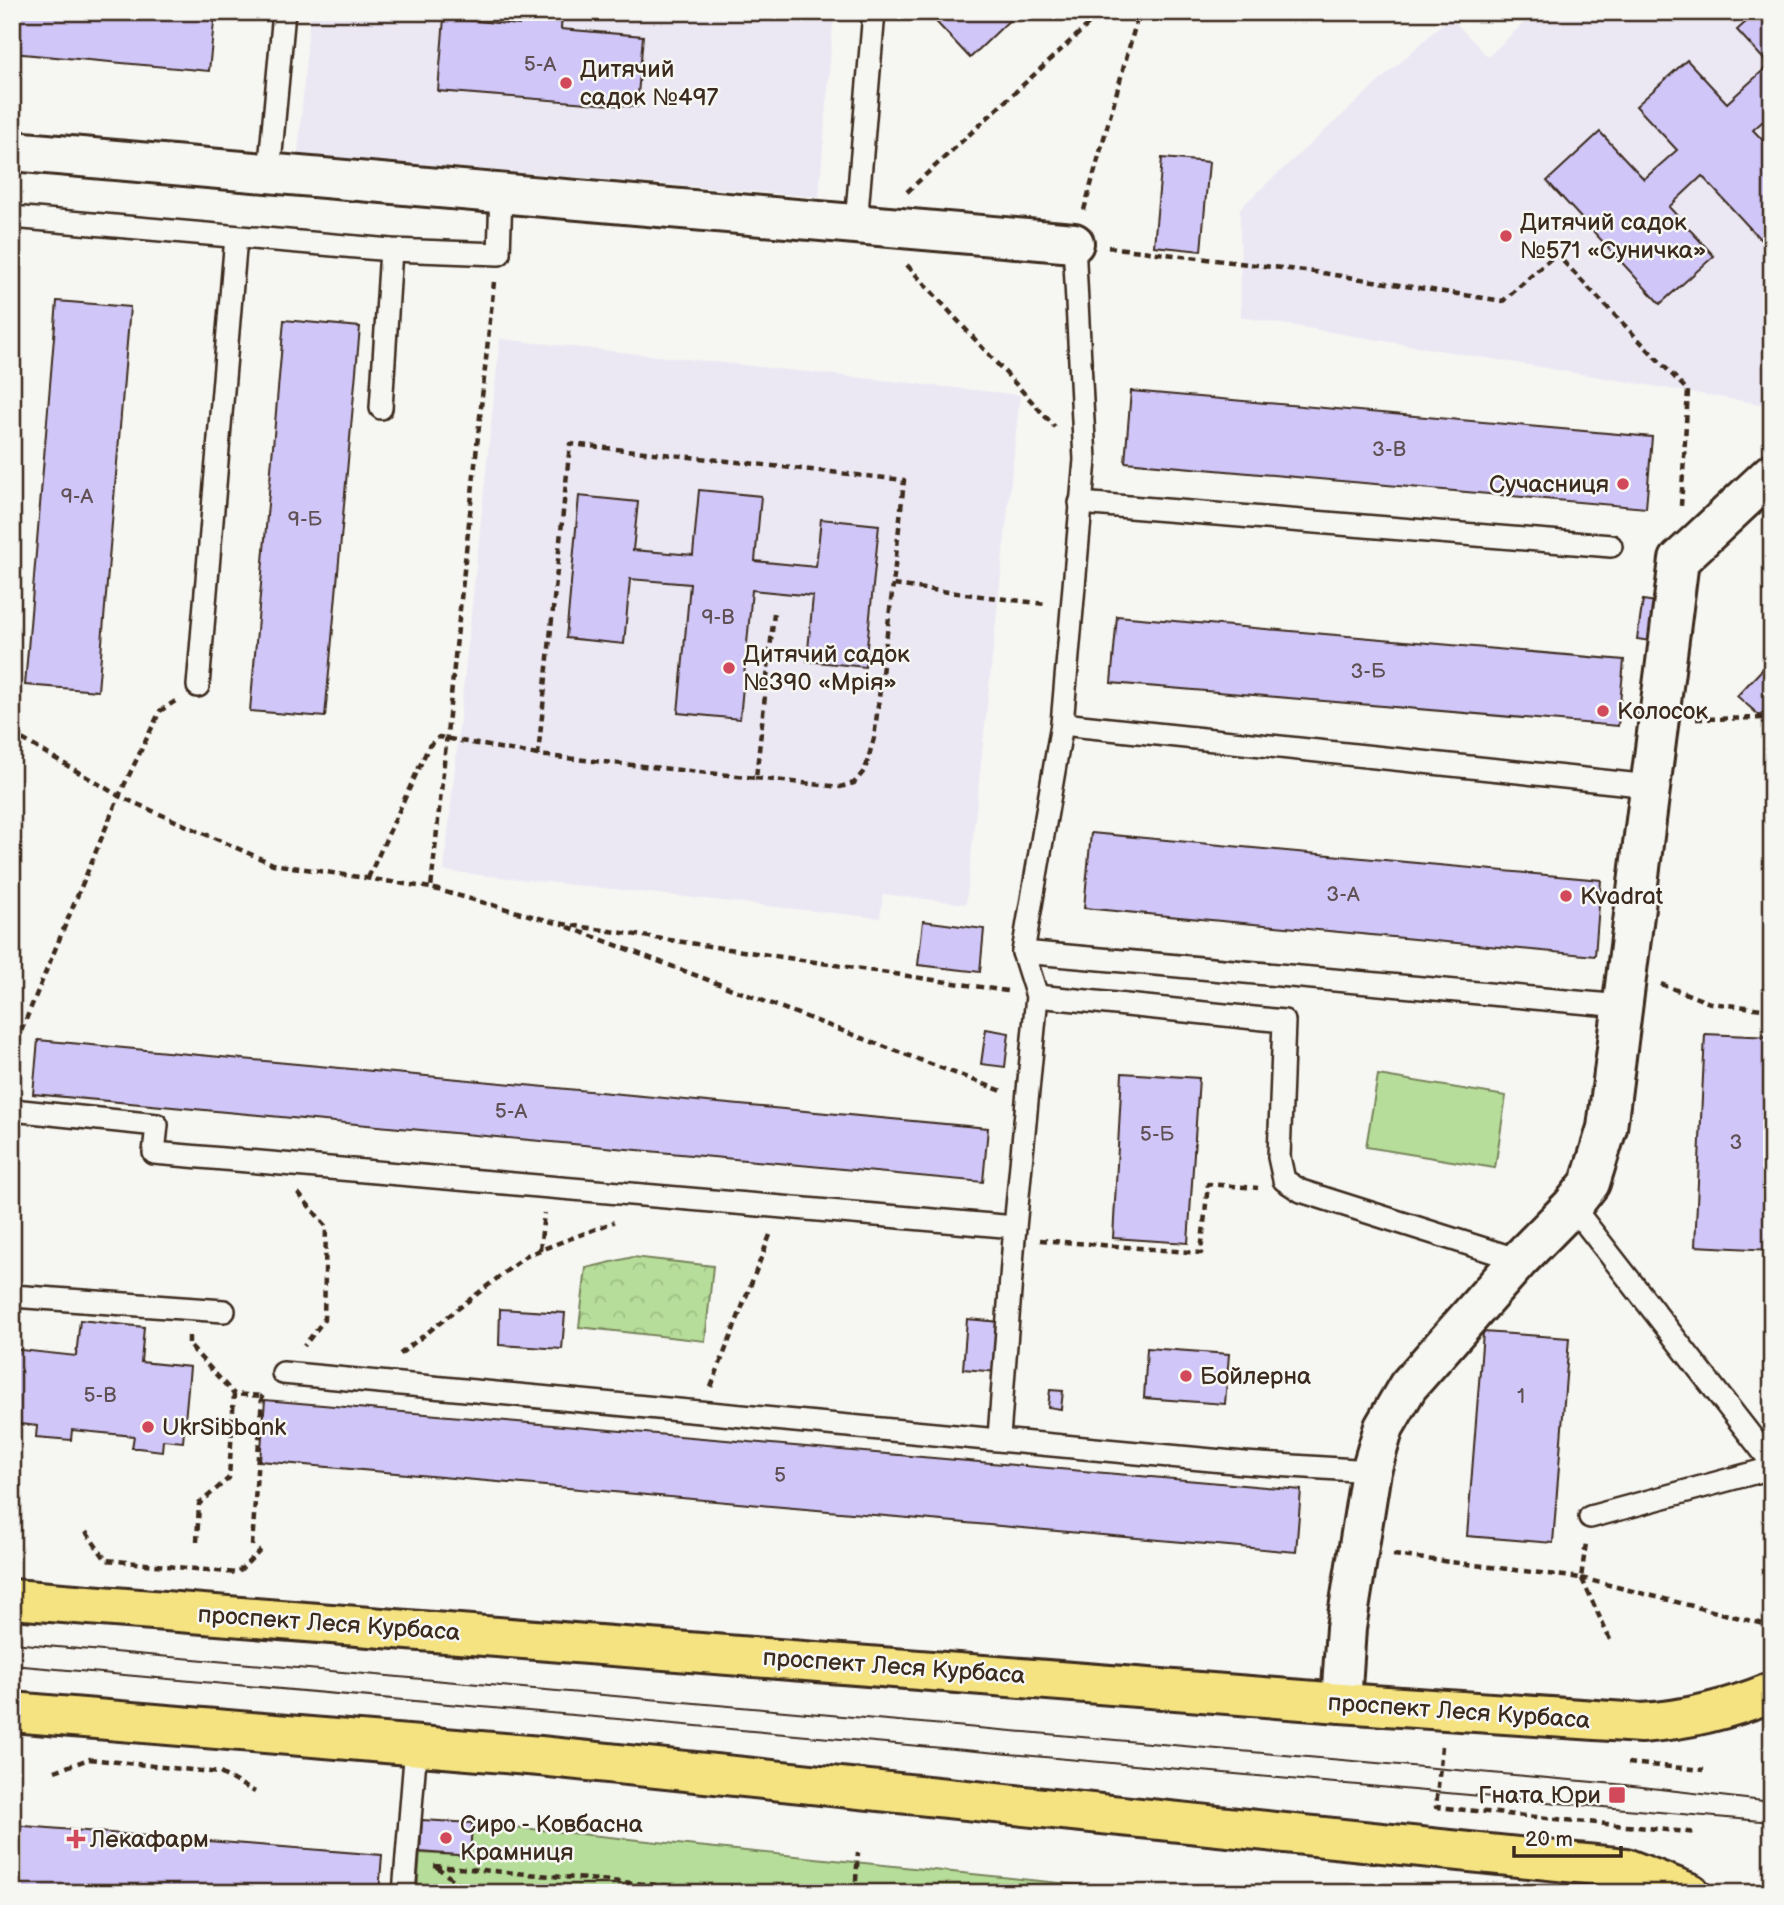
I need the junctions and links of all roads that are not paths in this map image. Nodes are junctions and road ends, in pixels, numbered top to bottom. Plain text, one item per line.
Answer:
1 (284, 12) edge
2 (874, 12) edge
3 (12, 151) edge
4 (269, 174) junction
5 (501, 194) junction
6 (12, 217) edge
7 (864, 225) junction
8 (236, 237) junction
9 (1074, 243) joint
10 (391, 250) junction
11 (381, 408) dead end
12 (1772, 473) edge
13 (1080, 503) junction
14 (1611, 546) dead end
15 (198, 686) road end
16 (1062, 724) junction
17 (1650, 786) junction
18 (1023, 952) junction
19 (1625, 988) junction
20 (1037, 996) junction
21 (12, 1110) edge
22 (1572, 1206) junction
23 (1014, 1233) junction
24 (1520, 1260) junction
25 (12, 1296) edge
26 (224, 1311) dead end
27 (283, 1373) road end
28 (999, 1437) junction
29 (1772, 1465) edge
30 (1371, 1471) junction
31 (1590, 1517) road end
32 (12, 1599) edge
33 (1772, 1692) edge
34 (1341, 1703) junction
35 (12, 1712) edge
36 (416, 1746) junction
37 (404, 1893) edge
38 (1690, 1893) edge

1 - 4 lane
2 - 7 lane
3 - 4 street
4 - 5 street
5 - 7 street
5 - 10 lane
6 - 8 lane
7 - 9 street
8 - 10 lane
8 - 15 lane
9 - 13 lane
10 - 11 lane
12 - 17 street
13 - 14 lane
13 - 16 lane
16 - 17 lane
16 - 18 lane
17 - 19 street
18 - 19 lane
18 - 20 lane
19 - 22 street
20 - 23 lane
20 - 24 lane
21 - 23 lane
22 - 24 street
22 - 29 lane
23 - 28 lane
24 - 30 street
25 - 26 lane
27 - 28 lane
28 - 30 lane
29 - 31 lane
30 - 34 street
32 - 34 main road, проспект Леся Курбаса
33 - 34 main road, проспект Леся Курбаса
35 - 36 main road
36 - 37 lane
36 - 38 main road

